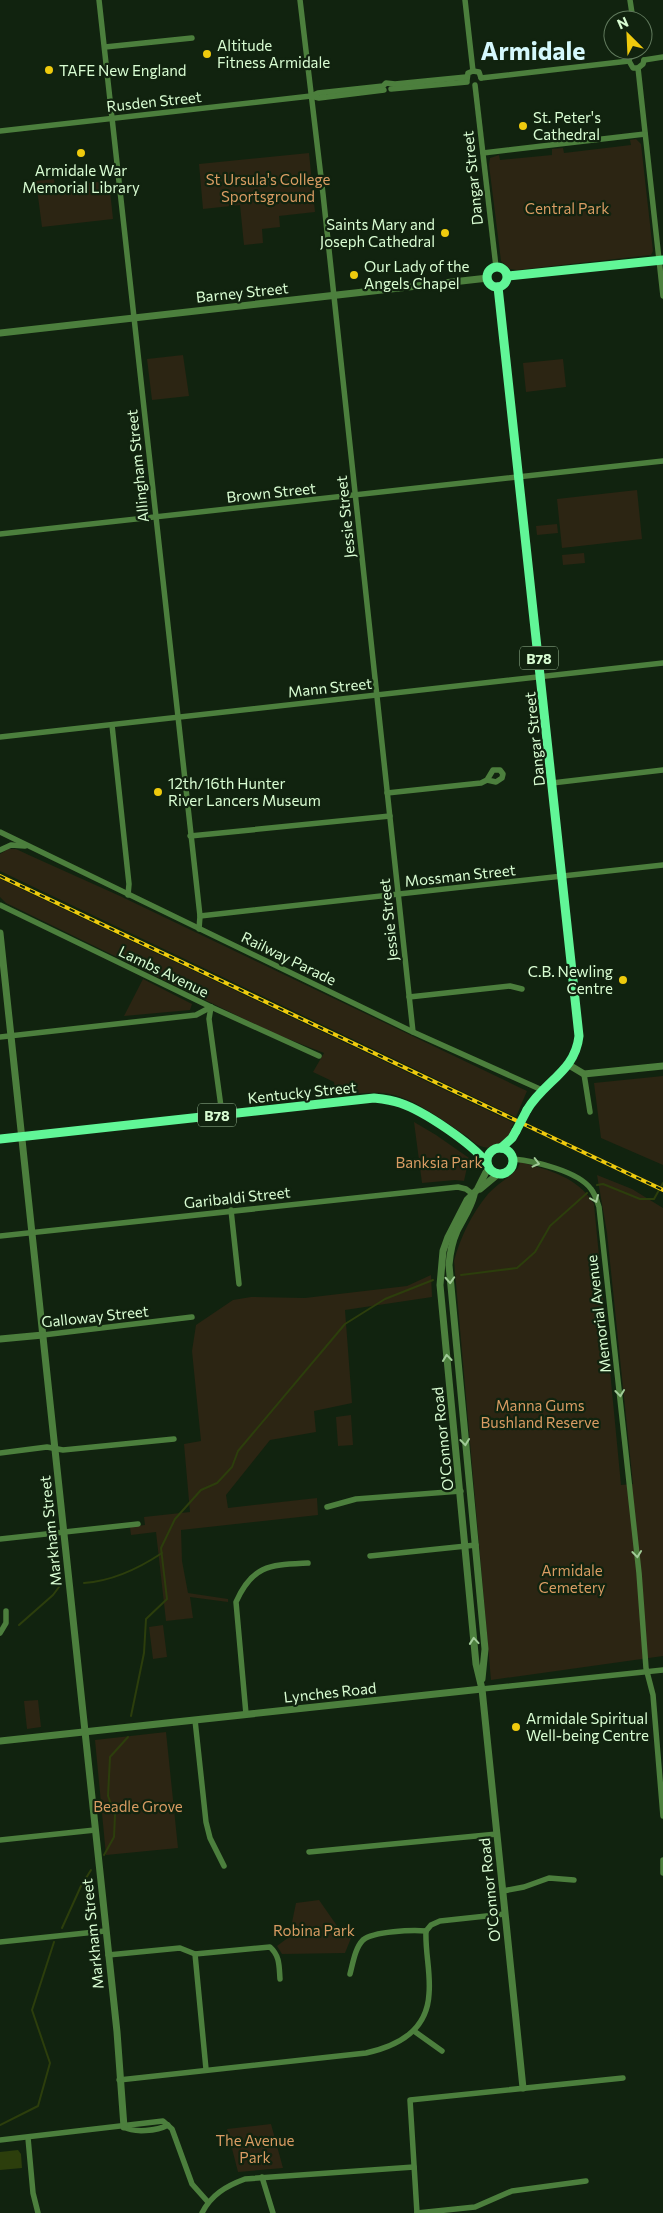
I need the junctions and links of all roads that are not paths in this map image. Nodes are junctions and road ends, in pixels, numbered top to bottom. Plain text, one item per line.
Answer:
1 (99, 0) edge
2 (300, 0) edge
3 (465, 0) edge
4 (192, 38) dead end
5 (105, 47) junction
6 (644, 60) edge
7 (629, 61) joint
8 (638, 68) junction
9 (473, 70) junction
10 (481, 78) junction
11 (467, 79) junction
12 (475, 85) junction
13 (311, 96) junction
14 (112, 118) junction
15 (0, 131) edge
16 (645, 134) junction
17 (483, 153) junction
18 (661, 260) edge
19 (496, 267) junction
20 (508, 276) junction
21 (488, 278) junction
22 (498, 287) junction
23 (333, 296) junction
24 (663, 296) edge
25 (133, 318) junction
26 (0, 333) edge
27 (663, 461) edge
28 (518, 478) junction
29 (355, 496) junction
30 (155, 518) junction
31 (0, 534) edge
32 (663, 663) edge
33 (541, 677) junction
34 (377, 694) junction
35 (177, 716) junction
36 (112, 725) junction
37 (0, 737) edge
38 (663, 770) edge
39 (487, 780) dead end
40 (552, 783) junction
41 (387, 793) junction
42 (390, 816) junction
43 (0, 832) edge
44 (190, 836) junction
45 (27, 846) junction
46 (0, 850) edge
47 (663, 865) edge
48 (562, 876) junction
49 (128, 895) junction
50 (398, 895) junction
51 (0, 905) edge
52 (200, 916) junction
53 (199, 929) junction
54 (0, 933) edge
55 (0, 938) edge
56 (522, 989) dead end
57 (409, 997) junction
58 (211, 1007) junction
59 (413, 1032) junction
60 (10, 1036) junction
61 (0, 1037) edge
62 (319, 1056) dead end
63 (568, 1065) junction
64 (663, 1066) edge
65 (584, 1074) junction
66 (542, 1090) junction
67 (590, 1112) dead end
68 (222, 1114) junction
69 (514, 1135) junction
70 (22, 1136) junction
71 (0, 1139) edge
72 (501, 1148) junction
73 (476, 1149) junction
74 (491, 1151) junction
75 (512, 1157) junction
76 (487, 1165) junction
77 (498, 1174) junction
78 (476, 1193) junction
79 (231, 1210) junction
80 (32, 1233) junction
81 (0, 1236) edge
82 (239, 1284) dead end
83 (192, 1317) dead end
84 (43, 1335) junction
85 (0, 1339) edge
86 (174, 1439) dead end
87 (55, 1448) junction
88 (0, 1452) edge
89 (461, 1491) junction
90 (327, 1507) dead end
91 (138, 1524) dead end
92 (64, 1532) junction
93 (0, 1539) edge
94 (476, 1545) junction
95 (466, 1546) junction
96 (370, 1556) dead end
97 (308, 1563) dead end
98 (6, 1611) dead end
99 (0, 1633) edge
100 (663, 1670) edge
101 (647, 1671) junction
102 (482, 1689) junction
103 (246, 1714) junction
104 (195, 1720) junction
105 (84, 1731) junction
106 (0, 1741) edge
107 (663, 1816) edge
108 (95, 1830) junction
109 (497, 1834) junction
110 (0, 1840) edge
111 (309, 1852) dead end
112 (663, 1860) edge
113 (224, 1866) dead end
114 (663, 1873) edge
115 (574, 1880) dead end
116 (503, 1891) junction
117 (505, 1914) junction
118 (105, 1930) junction
119 (426, 1932) junction
120 (0, 1942) edge
121 (195, 1954) junction
122 (108, 1955) junction
123 (350, 1974) dead end
124 (280, 1979) dead end
125 (414, 2031) junction
126 (442, 2051) dead end
127 (206, 2069) junction
128 (623, 2078) dead end
129 (119, 2080) junction
130 (523, 2088) junction
131 (124, 2127) junction
132 (28, 2138) junction
133 (0, 2140) edge
134 (414, 2167) junction
135 (262, 2177) junction
136 (586, 2181) dead end
137 (208, 2202) junction
138 (38, 2213) edge
139 (202, 2213) edge
140 (272, 2213) edge
141 (417, 2213) edge

1 - 5 street, Allingham Street
2 - 13 street, Jessie Street
3 - 9 street
4 - 5 street
5 - 14 street, Allingham Street
6 - 8 street
7 - 8 street
7 - 10 street
8 - 16 street
9 - 10 street
9 - 11 street
10 - 12 street
11 - 12 street
11 - 13 street, Rusden Street
12 - 17 street, Dangar Street
13 - 14 street, Rusden Street
13 - 23 street, Jessie Street
14 - 15 street, Rusden Street
14 - 25 street, Allingham Street
16 - 17 street
16 - 18 street
17 - 19 street, Dangar Street
18 - 20 main road
18 - 24 street
19 - 20 main road
19 - 21 main road
20 - 22 main road
21 - 22 main road
21 - 23 street, Barney Street
22 - 28 main road, Dangar Street / B78
23 - 25 street, Barney Street
23 - 29 street, Jessie Street
25 - 26 street, Barney Street
25 - 30 street, Allingham Street
27 - 28 street, Brown Street
28 - 29 street, Brown Street
28 - 33 main road, Dangar Street / B78
29 - 30 street, Brown Street
29 - 34 street, Jessie Street
30 - 31 street, Brown Street
30 - 35 street, Allingham Street
32 - 33 street, Mann Street
33 - 34 street, Mann Street
33 - 40 main road, Dangar Street / B78
34 - 35 street, Mann Street
34 - 41 street, Jessie Street
35 - 36 street, Mann Street
35 - 44 street, Allingham Street
36 - 37 street, Mann Street
36 - 49 street
38 - 40 street
39 - 41 street
40 - 48 main road, Dangar Street / B78
41 - 42 street, Jessie Street
42 - 44 street
42 - 50 street, Jessie Street
43 - 45 street, Railway Parade
44 - 52 street, Allingham Street
45 - 46 street
45 - 49 street, Railway Parade
47 - 48 street, Mossman Street
48 - 50 street, Mossman Street
48 - 63 main road, Dangar Street / B78
49 - 53 street, Railway Parade
50 - 52 street, Mossman Street
50 - 57 street, Jessie Street
51 - 58 street, Lambs Avenue
52 - 53 street, Allingham Street
53 - 59 street, Railway Parade
54 - 55 street, Markham Street
55 - 60 street, Markham Street
56 - 57 street
57 - 59 street, Jessie Street
58 - 60 street
58 - 62 street, Lambs Avenue
58 - 68 street
59 - 66 street, Railway Parade
60 - 61 street
60 - 70 street, Markham Street
63 - 65 street
63 - 66 main road, Dangar Street / B78
64 - 65 street
65 - 67 street
66 - 69 main road, Dangar Street / B78, bridge
68 - 70 main road, Kentucky Street / B78
68 - 73 main road, Kentucky Street / B78
69 - 72 main road, Dangar Street / B78
69 - 75 main road, Dangar Street / B78
70 - 71 main road, Kentucky Street / B78
70 - 80 street, Markham Street
72 - 74 main road, B78
72 - 75 main road
73 - 74 main road, Kentucky Street / B78
73 - 76 main road, Kentucky Street / B78
74 - 76 main road
75 - 77 main road
75 -> 101 street, Memorial Avenue
76 - 77 main road, B78
76 - 78 street, O'Connor Road
77 - 78 street, O'Connor Road
78 - 79 street, Garibaldi Street
89 -> 78 street, O'Connor Road
78 -> 94 street, O'Connor Road
79 - 80 street, Garibaldi Street
79 - 82 street
80 - 81 street, Garibaldi Street
80 - 84 street, Markham Street
83 - 84 street, Galloway Street
84 - 85 street, Galloway Street
84 - 87 street, Markham Street
86 - 87 street
87 - 88 street
87 - 92 street, Markham Street
89 - 90 street
89 - 95 street, O'Connor Road
91 - 92 street
92 - 93 street
92 - 105 street, Markham Street
94 - 95 street
94 - 102 street, O'Connor Road
95 - 96 street
102 -> 95 street, O'Connor Road
97 - 103 street
98 - 99 street
100 - 101 street, Lynches Road
101 - 102 street, Lynches Road
101 - 107 street, Memorial Avenue
102 - 103 street, Lynches Road
102 - 109 street, O'Connor Road
103 - 104 street, Lynches Road
104 - 105 street, Lynches Road
104 - 113 street
105 - 106 street, Lynches Road
105 - 108 street, Markham Street
108 - 110 street
108 - 118 street, Markham Street
109 - 111 street
109 - 116 street, O'Connor Road
112 - 114 street
115 - 116 street
116 - 117 street, O'Connor Road
117 - 119 street
117 - 130 street, O'Connor Road
118 - 120 street
118 - 122 street, Markham Street
119 - 123 street
119 - 125 street
121 - 122 street
121 - 124 street
121 - 127 street
122 - 129 street, Markham Street
125 - 126 street
125 - 127 street
127 - 129 street
128 - 130 street
129 - 131 street, Markham Street
130 - 134 street
131 - 132 street
131 - 137 street
132 - 133 street
132 - 138 street
134 - 135 street
134 - 141 street
135 - 137 street
135 - 140 street
136 - 141 street
137 - 139 street

